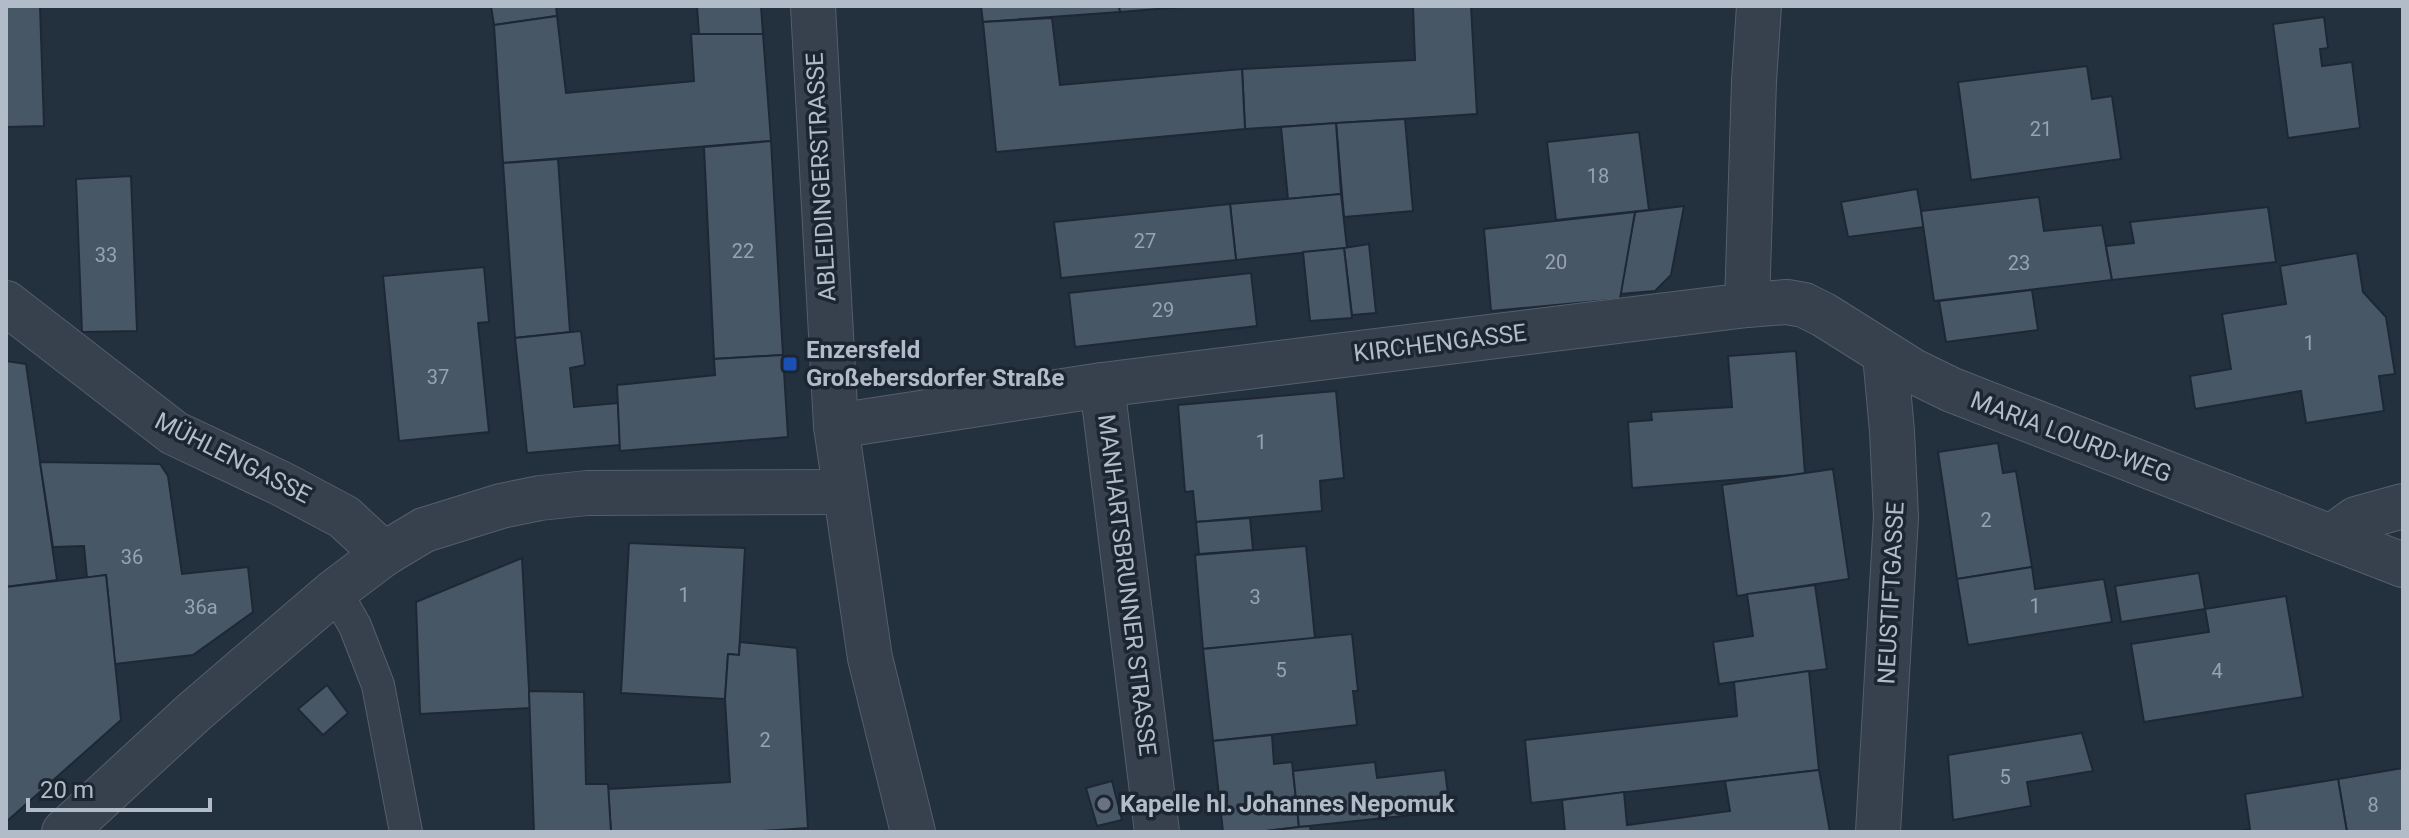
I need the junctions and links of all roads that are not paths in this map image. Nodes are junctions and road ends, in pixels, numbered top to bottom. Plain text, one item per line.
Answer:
1 (813, 6) edge
2 (1759, 6) edge
3 (6, 303) edge
4 (1747, 305) junction
5 (1885, 355) junction
6 (1102, 385) junction
7 (836, 426) junction
8 (844, 492) junction
9 (2403, 506) edge
10 (2331, 537) junction
11 (384, 554) junction
12 (2403, 565) edge
13 (335, 591) junction
14 (64, 832) edge
15 (406, 832) edge
16 (913, 832) edge
17 (1157, 832) edge
18 (1878, 832) edge

1 - 7 street, ABLEIDINGERSTRASSE
2 - 4 street
3 - 11 street, MÜHLENGASSE
4 - 5 street, MARIA LOURD-WEG
4 - 6 street, KIRCHENGASSE
5 - 10 street, MARIA LOURD-WEG
5 - 18 street, NEUSTIFTGASSE
6 - 7 street, KIRCHENGASSE
6 - 17 street, MANHARTSBRUNNER STRASSE
7 - 8 street, ABLEIDINGERSTRASSE
8 - 11 street
8 - 16 street
9 - 10 street
10 - 12 street, MARIA LOURD-WEG
11 - 13 street
13 - 14 street
13 - 15 lane

